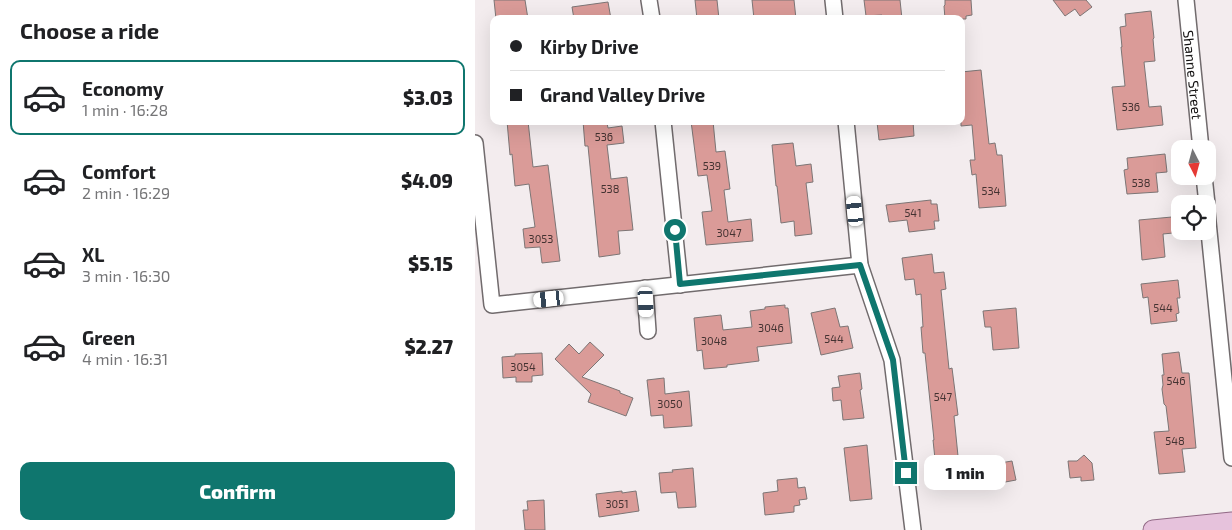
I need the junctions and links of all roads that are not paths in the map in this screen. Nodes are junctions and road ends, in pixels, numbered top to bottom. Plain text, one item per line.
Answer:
1 (649, 0) edge
2 (833, 0) edge
3 (1187, 0) edge
4 (651, 15) edge
5 (835, 15) edge
6 (663, 125) edge
7 (846, 125) edge
8 (1200, 140) edge
9 (475, 143) edge
10 (1210, 240) edge
11 (860, 265) junction
12 (680, 284) junction
13 (645, 288) junction
14 (648, 331) dead end
15 (1232, 458) edge
16 (1232, 522) edge
17 (913, 530) edge
18 (1153, 530) edge

1 - 4 street
2 - 5 street
3 - 8 street, Shanne Street
6 - 12 street
7 - 11 street
9 - 13 street
10 - 15 street
11 - 12 street
11 - 17 street
12 - 13 street
13 - 14 street
16 - 18 main road

